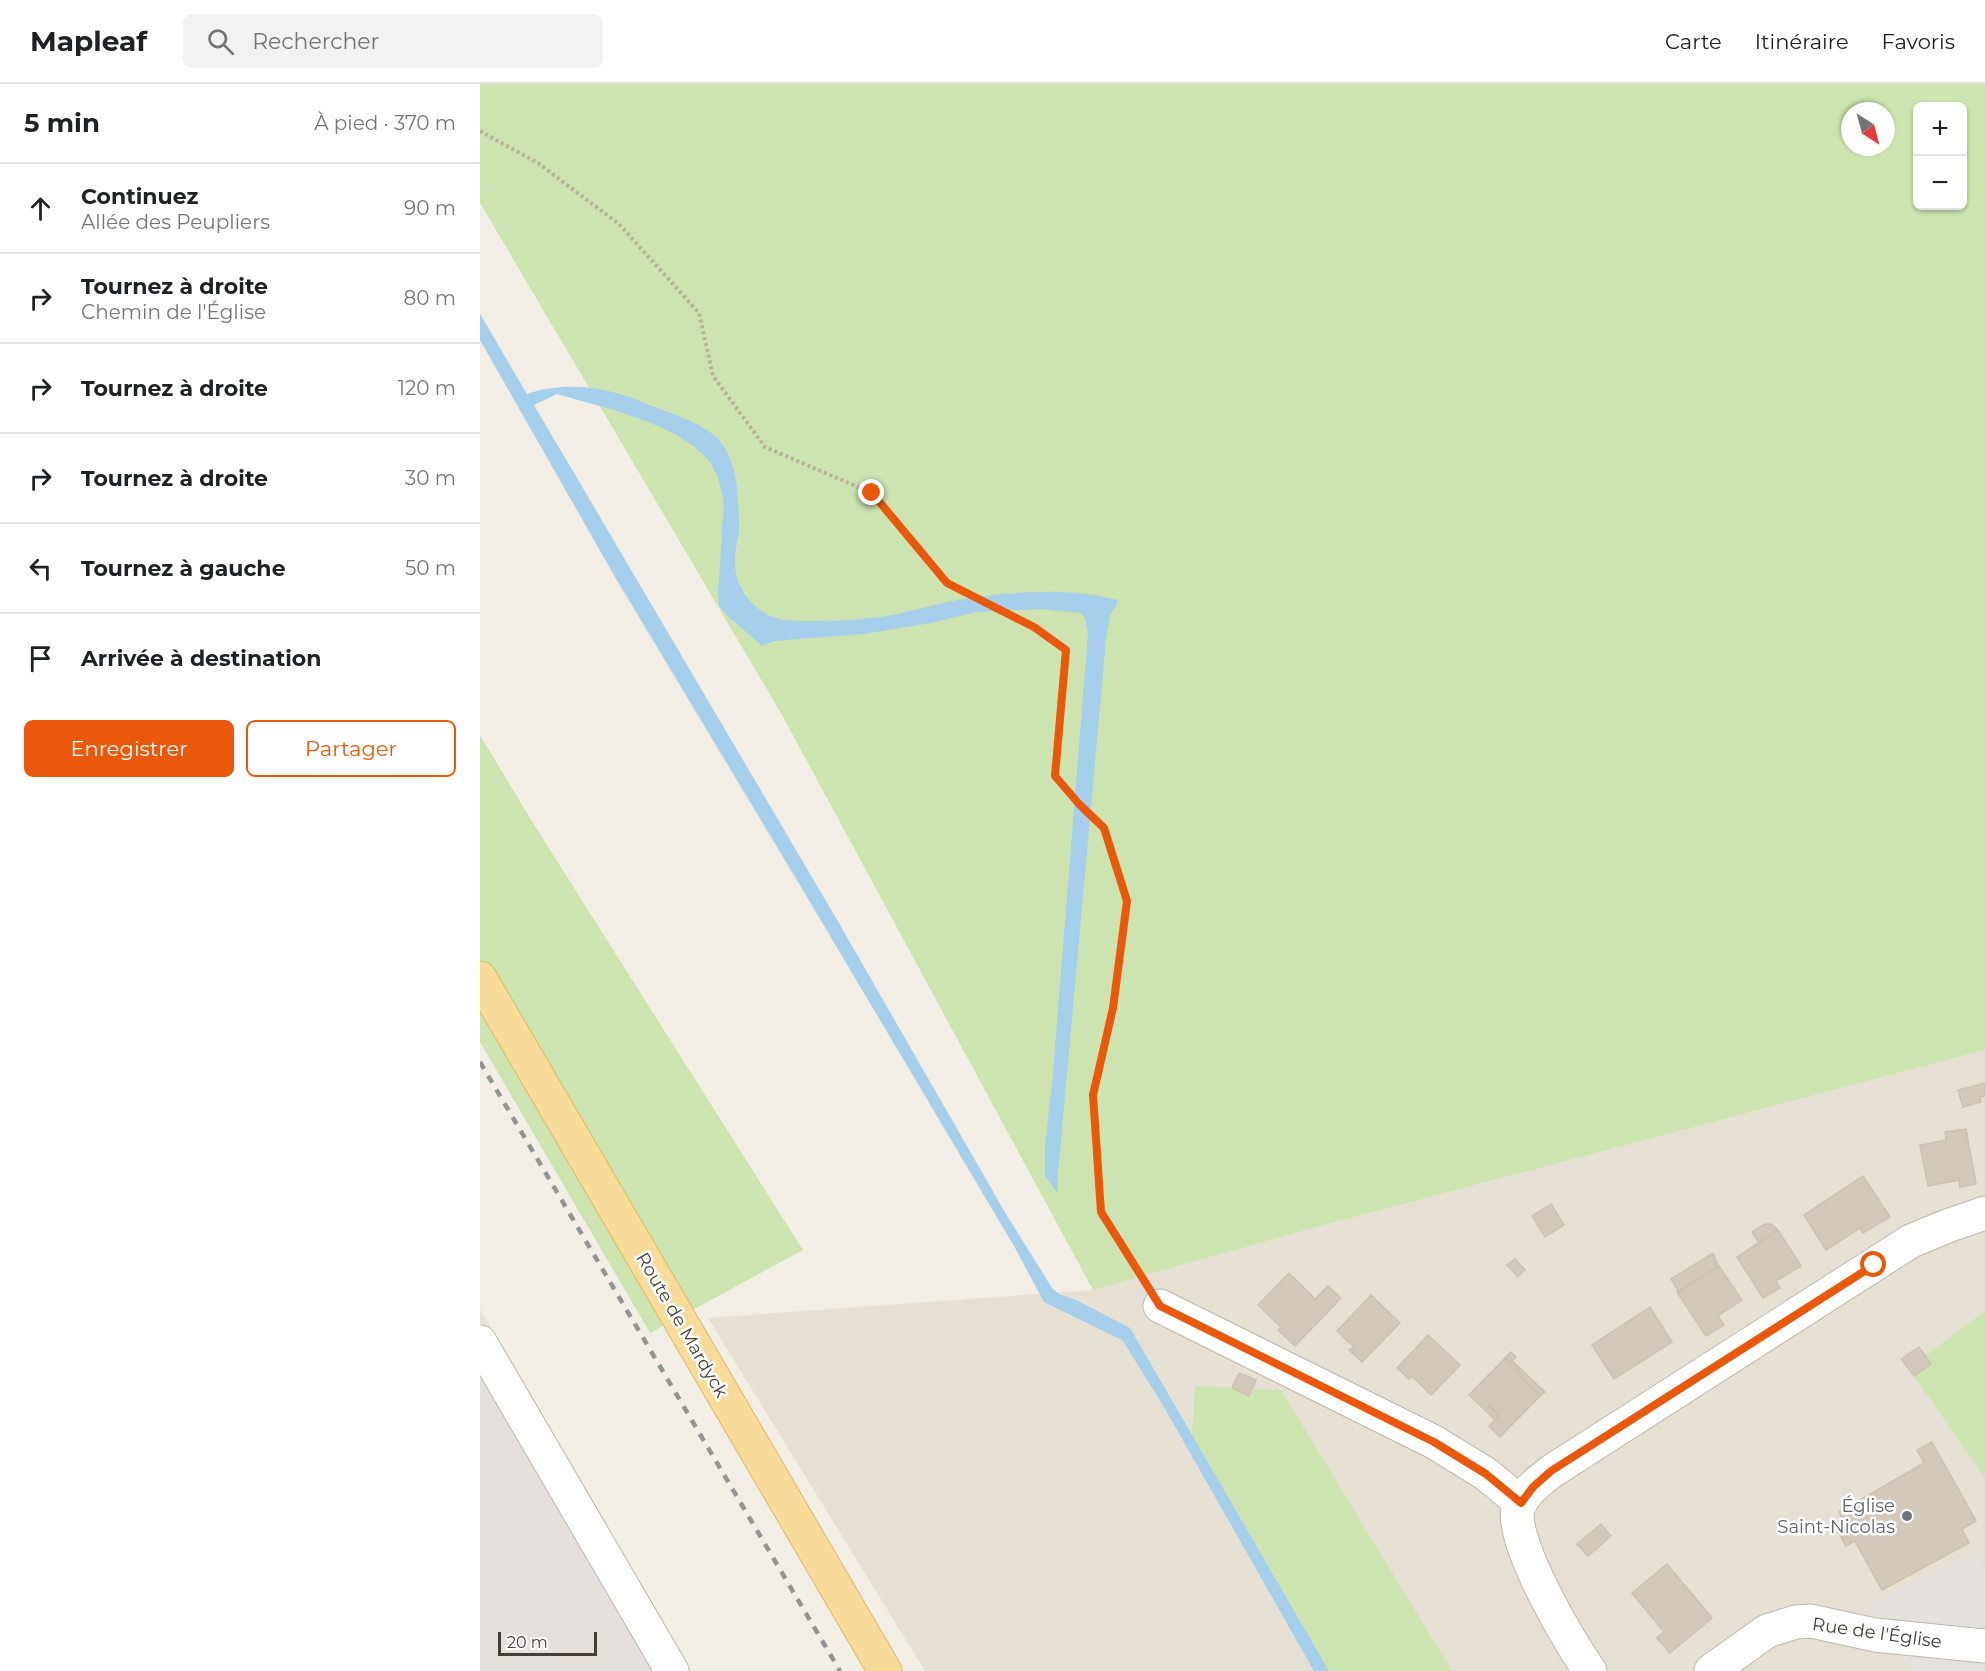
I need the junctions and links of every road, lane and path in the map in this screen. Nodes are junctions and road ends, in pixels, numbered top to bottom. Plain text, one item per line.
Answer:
1 (480, 132) edge
2 (480, 978) edge
3 (1985, 1213) edge
4 (1160, 1306) joint
5 (480, 1342) edge
6 (1521, 1503) junction
7 (1985, 1646) edge
8 (672, 1671) edge
9 (885, 1671) edge
10 (1590, 1671) edge
11 (1711, 1671) edge

1 - 4 path
2 - 9 main road, Route de Mardyck
3 - 6 street
4 - 6 street
5 - 8 street
6 - 10 street
7 - 11 street, Rue de l'Église

